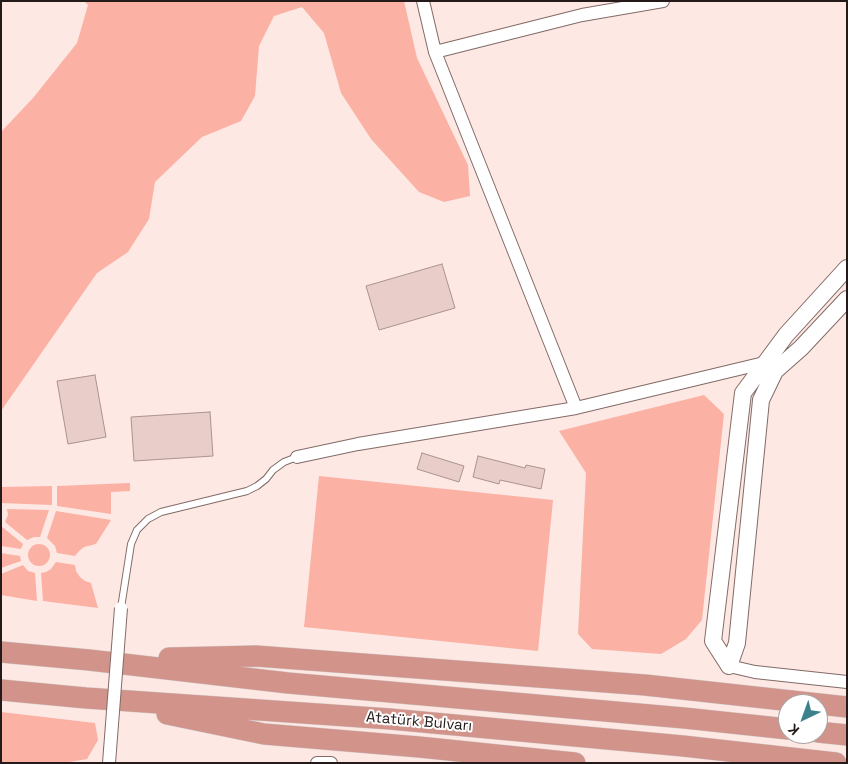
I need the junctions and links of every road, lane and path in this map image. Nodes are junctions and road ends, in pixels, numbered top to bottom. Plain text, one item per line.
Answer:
1 (423, 1) edge
2 (664, 1) edge
3 (435, 52) junction
4 (847, 268) edge
5 (847, 299) edge
6 (770, 367) junction
7 (576, 408) junction
8 (297, 457) joint
9 (121, 608) joint
10 (1, 652) edge
11 (89, 660) junction
12 (729, 666) junction
13 (847, 682) edge
14 (1, 690) edge
15 (86, 698) junction
16 (847, 707) edge
17 (778, 728) edge
18 (828, 733) edge
19 (847, 735) edge
20 (109, 757) edge
21 (317, 763) edge
22 (331, 763) edge
23 (575, 763) edge
24 (836, 763) edge

1 - 3 street
2 - 3 street
3 - 7 street
4 - 6 street
5 - 6 street
6 - 7 street
6 - 12 street
6 - 12 street
7 - 8 street
8 - 9 lane
9 - 20 street, bridge
10 - 11 highway, Atatürk Bulvarı
11 - 16 highway
11 - 17 highway, Atatürk Bulvarı
12 - 13 street
14 - 15 highway, Atatürk Bulvarı
15 - 23 highway
15 - 24 highway, Atatürk Bulvarı
18 - 19 highway
21 - 22 street

